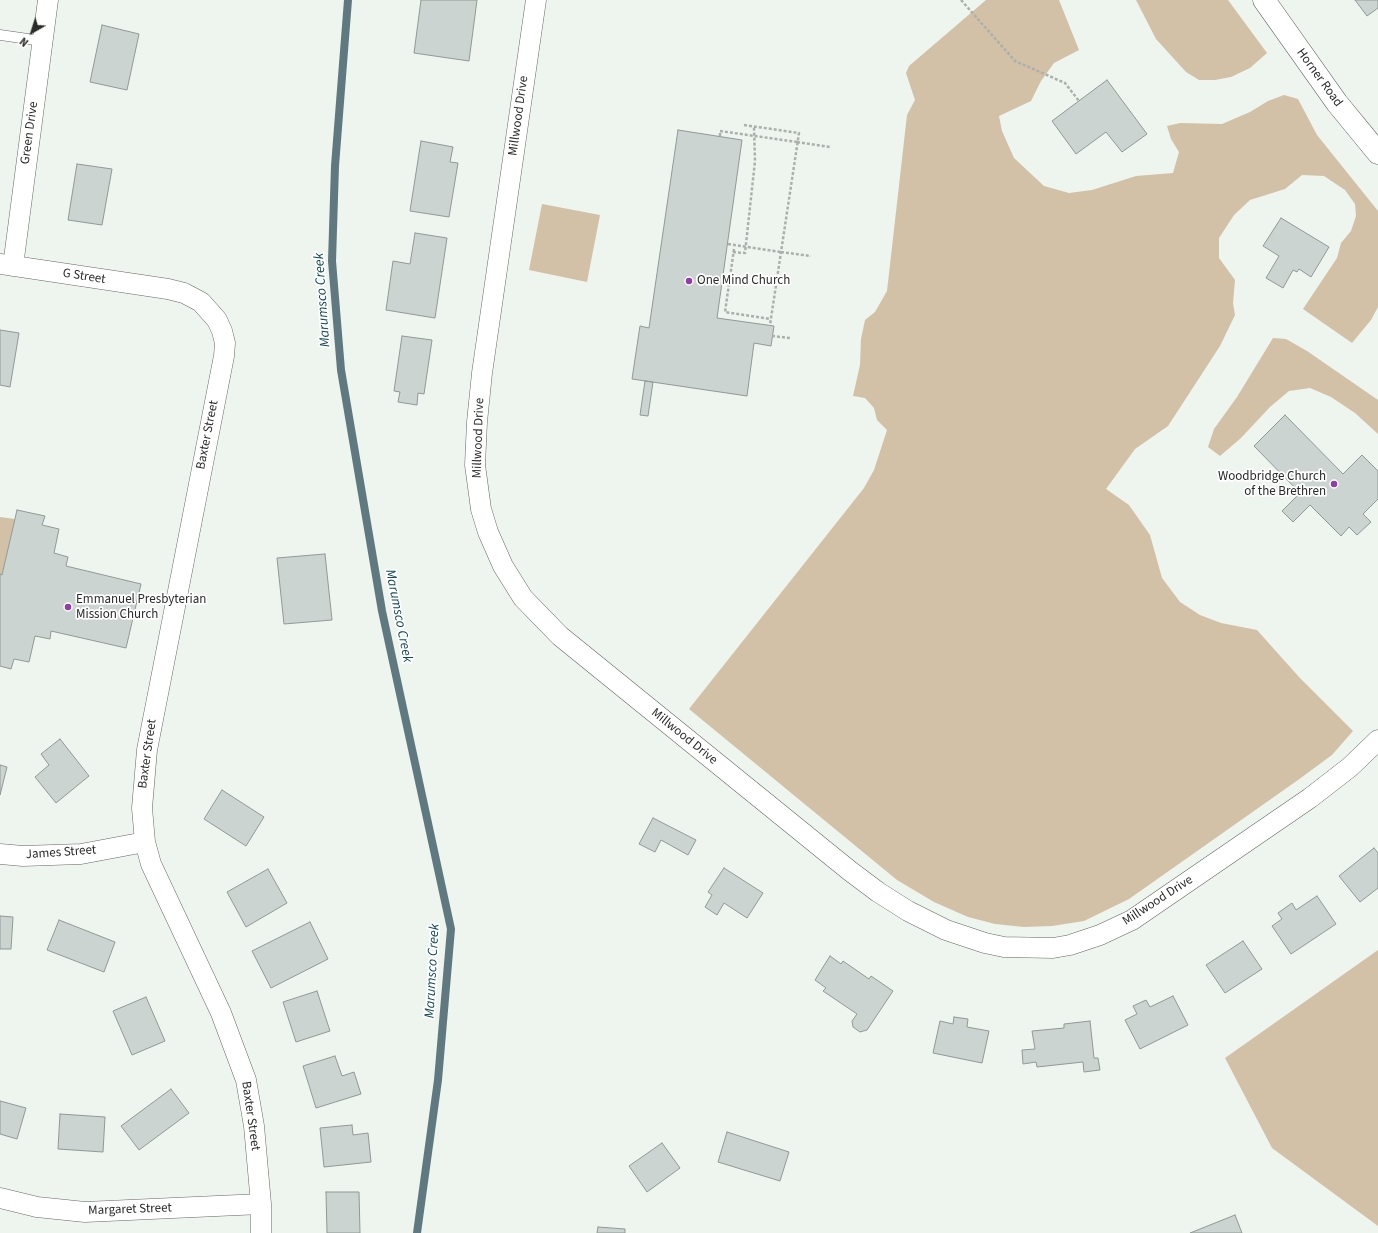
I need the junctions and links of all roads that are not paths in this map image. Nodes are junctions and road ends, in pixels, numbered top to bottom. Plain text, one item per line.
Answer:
1 (48, 0) edge
2 (536, 0) edge
3 (1264, 0) edge
4 (0, 35) edge
5 (42, 41) junction
6 (1378, 153) edge
7 (6, 265) edge
8 (168, 289) joint
9 (1378, 740) edge
10 (145, 842) junction
11 (0, 854) edge
12 (0, 1198) edge
13 (261, 1204) junction
14 (261, 1233) edge

1 - 5 street, Green Drive
2 - 9 street, Millwood Drive
3 - 6 main road, Horner Road
4 - 5 lane
5 - 7 street, Green Drive
7 - 8 street, G Street
8 - 10 street, Baxter Street
10 - 11 street, James Street
10 - 13 street, Baxter Street
12 - 13 street, Margaret Street
13 - 14 street, Baxter Street

